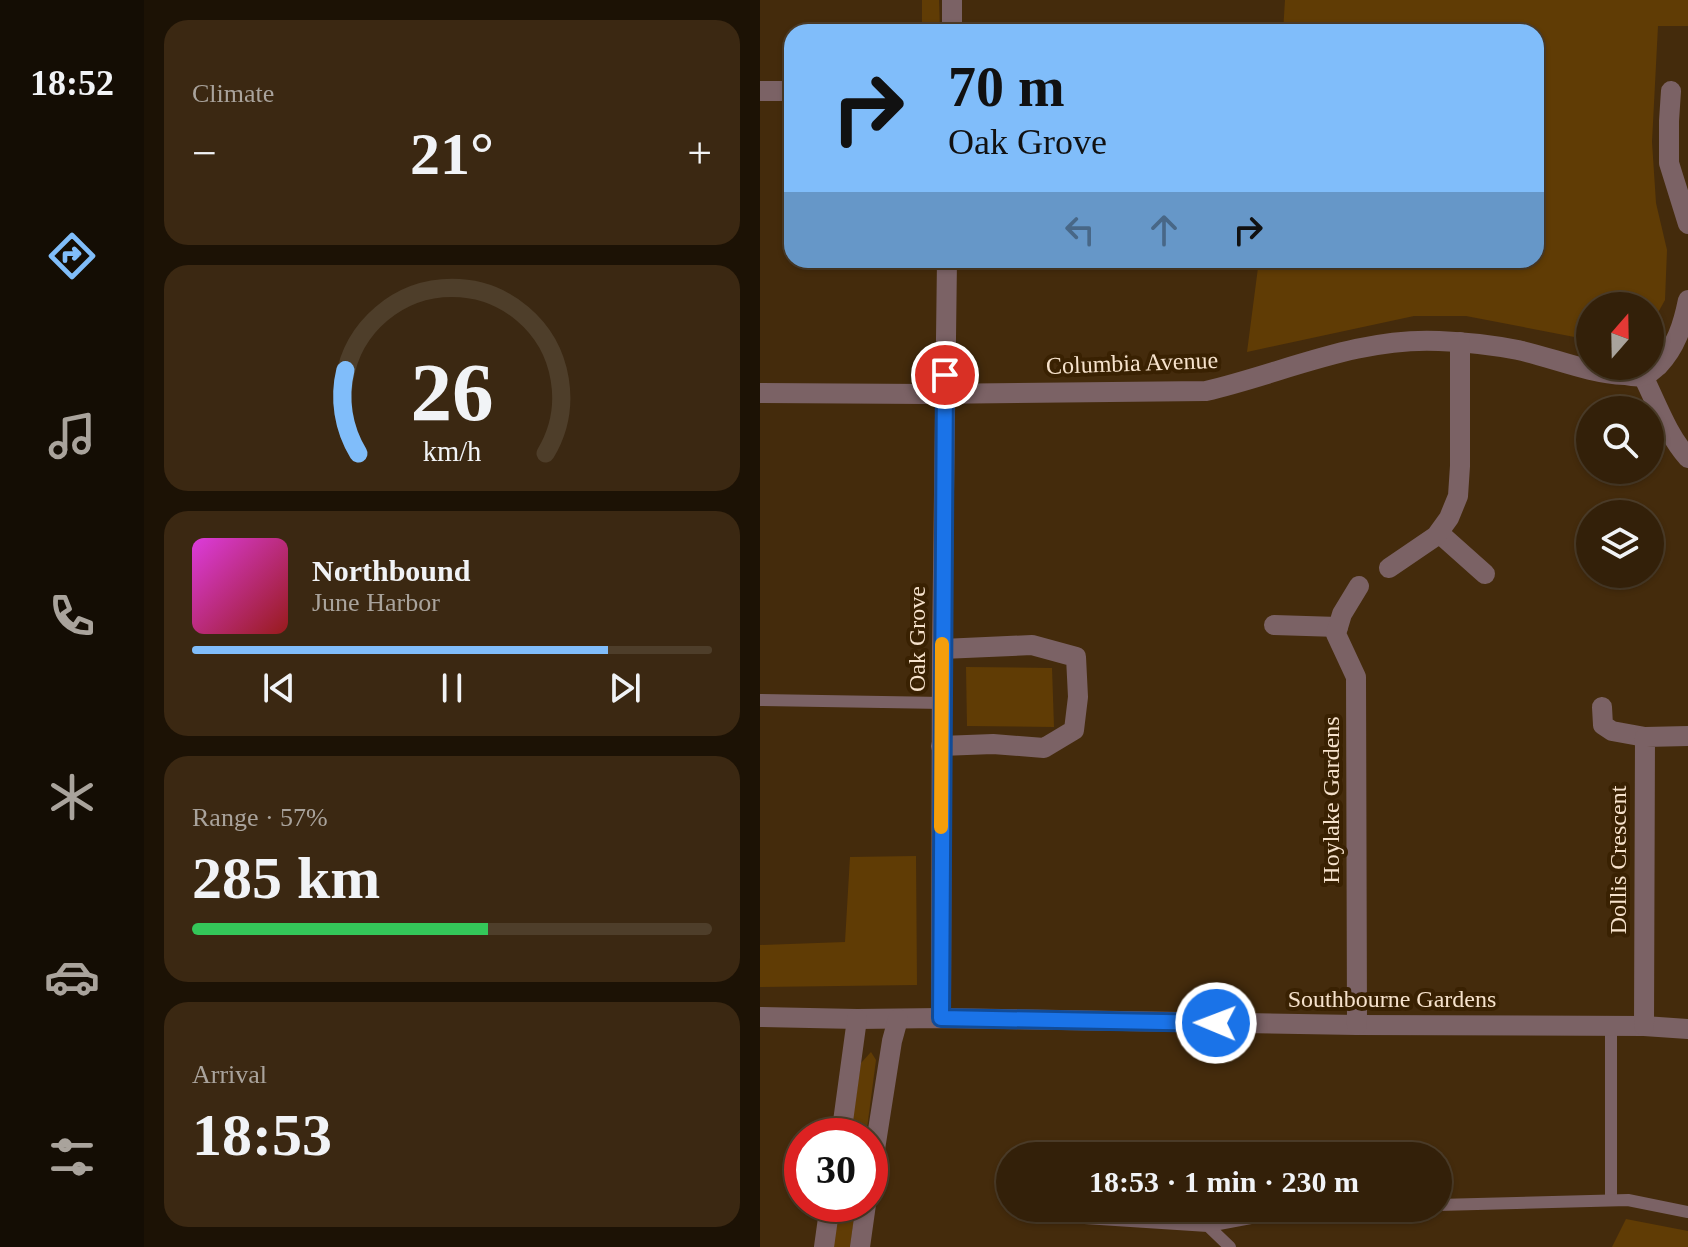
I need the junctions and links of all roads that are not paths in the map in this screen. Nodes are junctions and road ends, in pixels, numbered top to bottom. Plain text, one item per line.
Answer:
1 (952, 0) edge
2 (952, 24) edge
3 (760, 91) edge
4 (784, 91) edge
5 (1671, 91) dead end
6 (1688, 224) edge
7 (947, 268) edge
8 (1688, 300) edge
9 (1460, 342) junction
10 (1664, 358) edge
11 (1576, 366) edge
12 (1645, 380) edge
13 (760, 393) edge
14 (944, 394) junction
15 (1688, 458) edge
16 (1439, 533) junction
17 (1389, 568) dead end
18 (1485, 574) dead end
19 (1359, 586) dead end
20 (1274, 625) dead end
21 (1338, 627) junction
22 (942, 649) junction
23 (760, 700) edge
24 (943, 703) junction
25 (1602, 707) dead end
26 (1688, 736) edge
27 (1645, 737) junction
28 (941, 746) junction
29 (760, 1017) edge
30 (941, 1018) junction
31 (857, 1019) junction
32 (898, 1019) junction
33 (1357, 1025) junction
34 (1611, 1026) junction
35 (1644, 1026) junction
36 (1688, 1029) edge
37 (843, 1118) edge
38 (880, 1118) edge
39 (1611, 1200) junction
40 (1452, 1205) edge
41 (1688, 1212) edge
42 (827, 1222) edge
43 (863, 1222) edge
44 (1146, 1222) edge
45 (1230, 1222) edge
46 (1208, 1226) junction
47 (824, 1247) edge
48 (860, 1247) edge
49 (1230, 1247) edge

1 - 2 street
3 - 4 street
5 - 6 street
7 - 14 street, Oak Grove
8 - 10 street
9 - 11 street, Columbia Avenue
9 - 14 street, Columbia Avenue
9 - 16 street
12 - 15 street
13 - 14 street, Columbia Avenue
14 - 22 street, Oak Grove
16 - 17 street
16 - 18 street
19 - 21 street
20 - 21 street
21 - 33 street, Hoylake Gardens
22 - 24 street, Oak Grove
22 - 28 street
23 - 24 lane
24 - 28 street, Oak Grove
25 - 27 street
26 - 27 street
27 - 35 street, Dollis Crescent
28 - 30 street, Oak Grove
29 - 31 street, Southbourne Gardens
30 - 32 street, Southbourne Gardens
30 - 33 street, Southbourne Gardens
31 - 32 street, Southbourne Gardens
31 - 37 street
32 - 38 street
33 - 34 street, Southbourne Gardens
34 - 35 street, Southbourne Gardens
34 - 39 lane
35 - 36 street, Southbourne Gardens
39 - 40 lane
39 - 41 lane
42 - 47 street
43 - 48 street
44 - 46 lane
45 - 46 lane
46 - 49 lane

